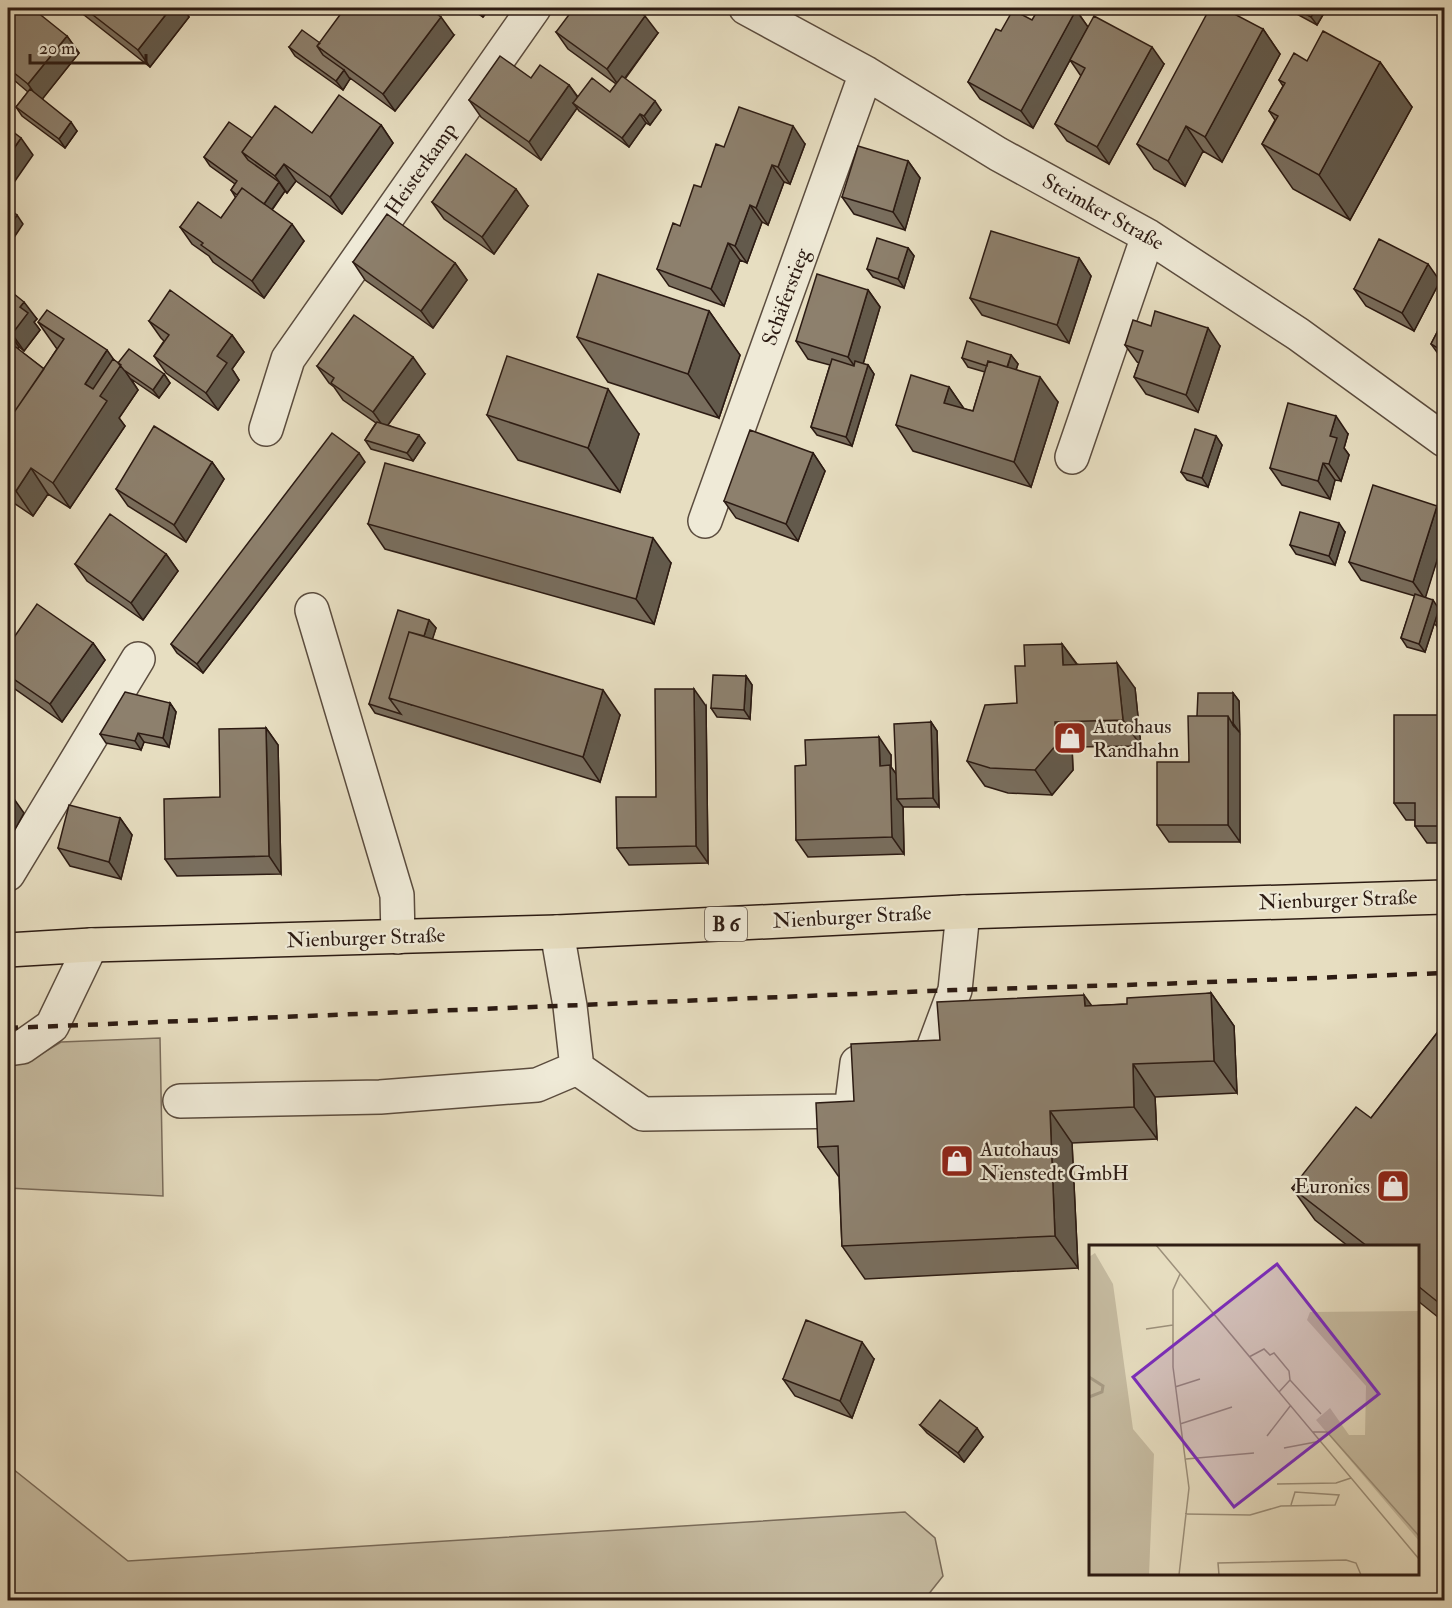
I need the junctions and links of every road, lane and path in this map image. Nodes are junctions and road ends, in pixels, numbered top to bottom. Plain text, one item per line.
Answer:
1 (534, 8) edge
2 (746, 8) edge
3 (866, 73) junction
4 (1148, 236) junction
5 (266, 429) dead end
6 (1444, 440) edge
7 (1072, 457) dead end
8 (705, 521) dead end
9 (312, 610) dead end
10 (138, 659) dead end
11 (8, 874) edge
12 (1444, 897) edge
13 (963, 912) junction
14 (557, 932) junction
15 (398, 937) junction
16 (92, 945) junction
17 (8, 950) edge
18 (8, 1049) edge
19 (578, 1068) junction
20 (180, 1101) dead end

1 - 5 street, Heisterkamp
2 - 3 street, Steimker Straße
3 - 4 street, Steimker Straße
3 - 8 street, Schäferstieg
4 - 6 street, Steimker Straße
4 - 7 street
9 - 15 street
10 - 11 street
12 - 13 main road, Nienburger Straße / B 6
13 - 14 main road, Nienburger Straße / B 6
13 - 19 street
14 - 15 main road, Nienburger Straße / B 6
14 - 19 street
15 - 16 main road, Nienburger Straße / B 6
16 - 17 main road, Nienburger Straße / B 6
16 - 18 street
19 - 20 street

